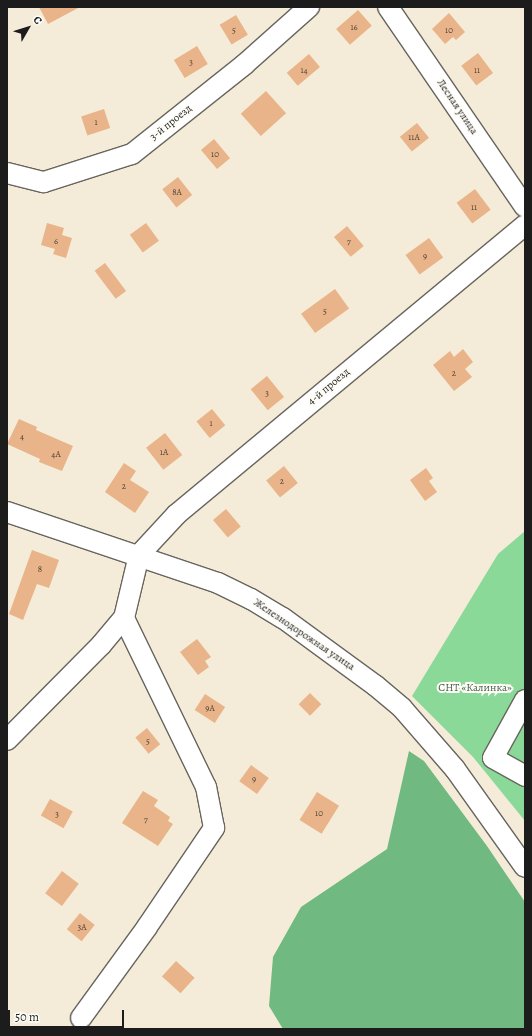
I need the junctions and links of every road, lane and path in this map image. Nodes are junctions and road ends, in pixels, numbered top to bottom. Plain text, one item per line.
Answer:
1 (309, 7) edge
2 (388, 7) edge
3 (7, 173) edge
4 (525, 207) edge
5 (525, 225) edge
6 (7, 512) edge
7 (139, 555) junction
8 (124, 618) junction
9 (525, 700) edge
10 (7, 740) edge
11 (525, 776) edge
12 (525, 866) edge
13 (81, 1018) dead end

1 - 3 street, 3-й проезд
2 - 4 street, Лесная улица
5 - 7 street, 4-й проезд
6 - 7 street, Железнодорожная улица
7 - 8 street
7 - 12 street, Железнодорожная улица
8 - 10 street
8 - 13 street
9 - 11 street

